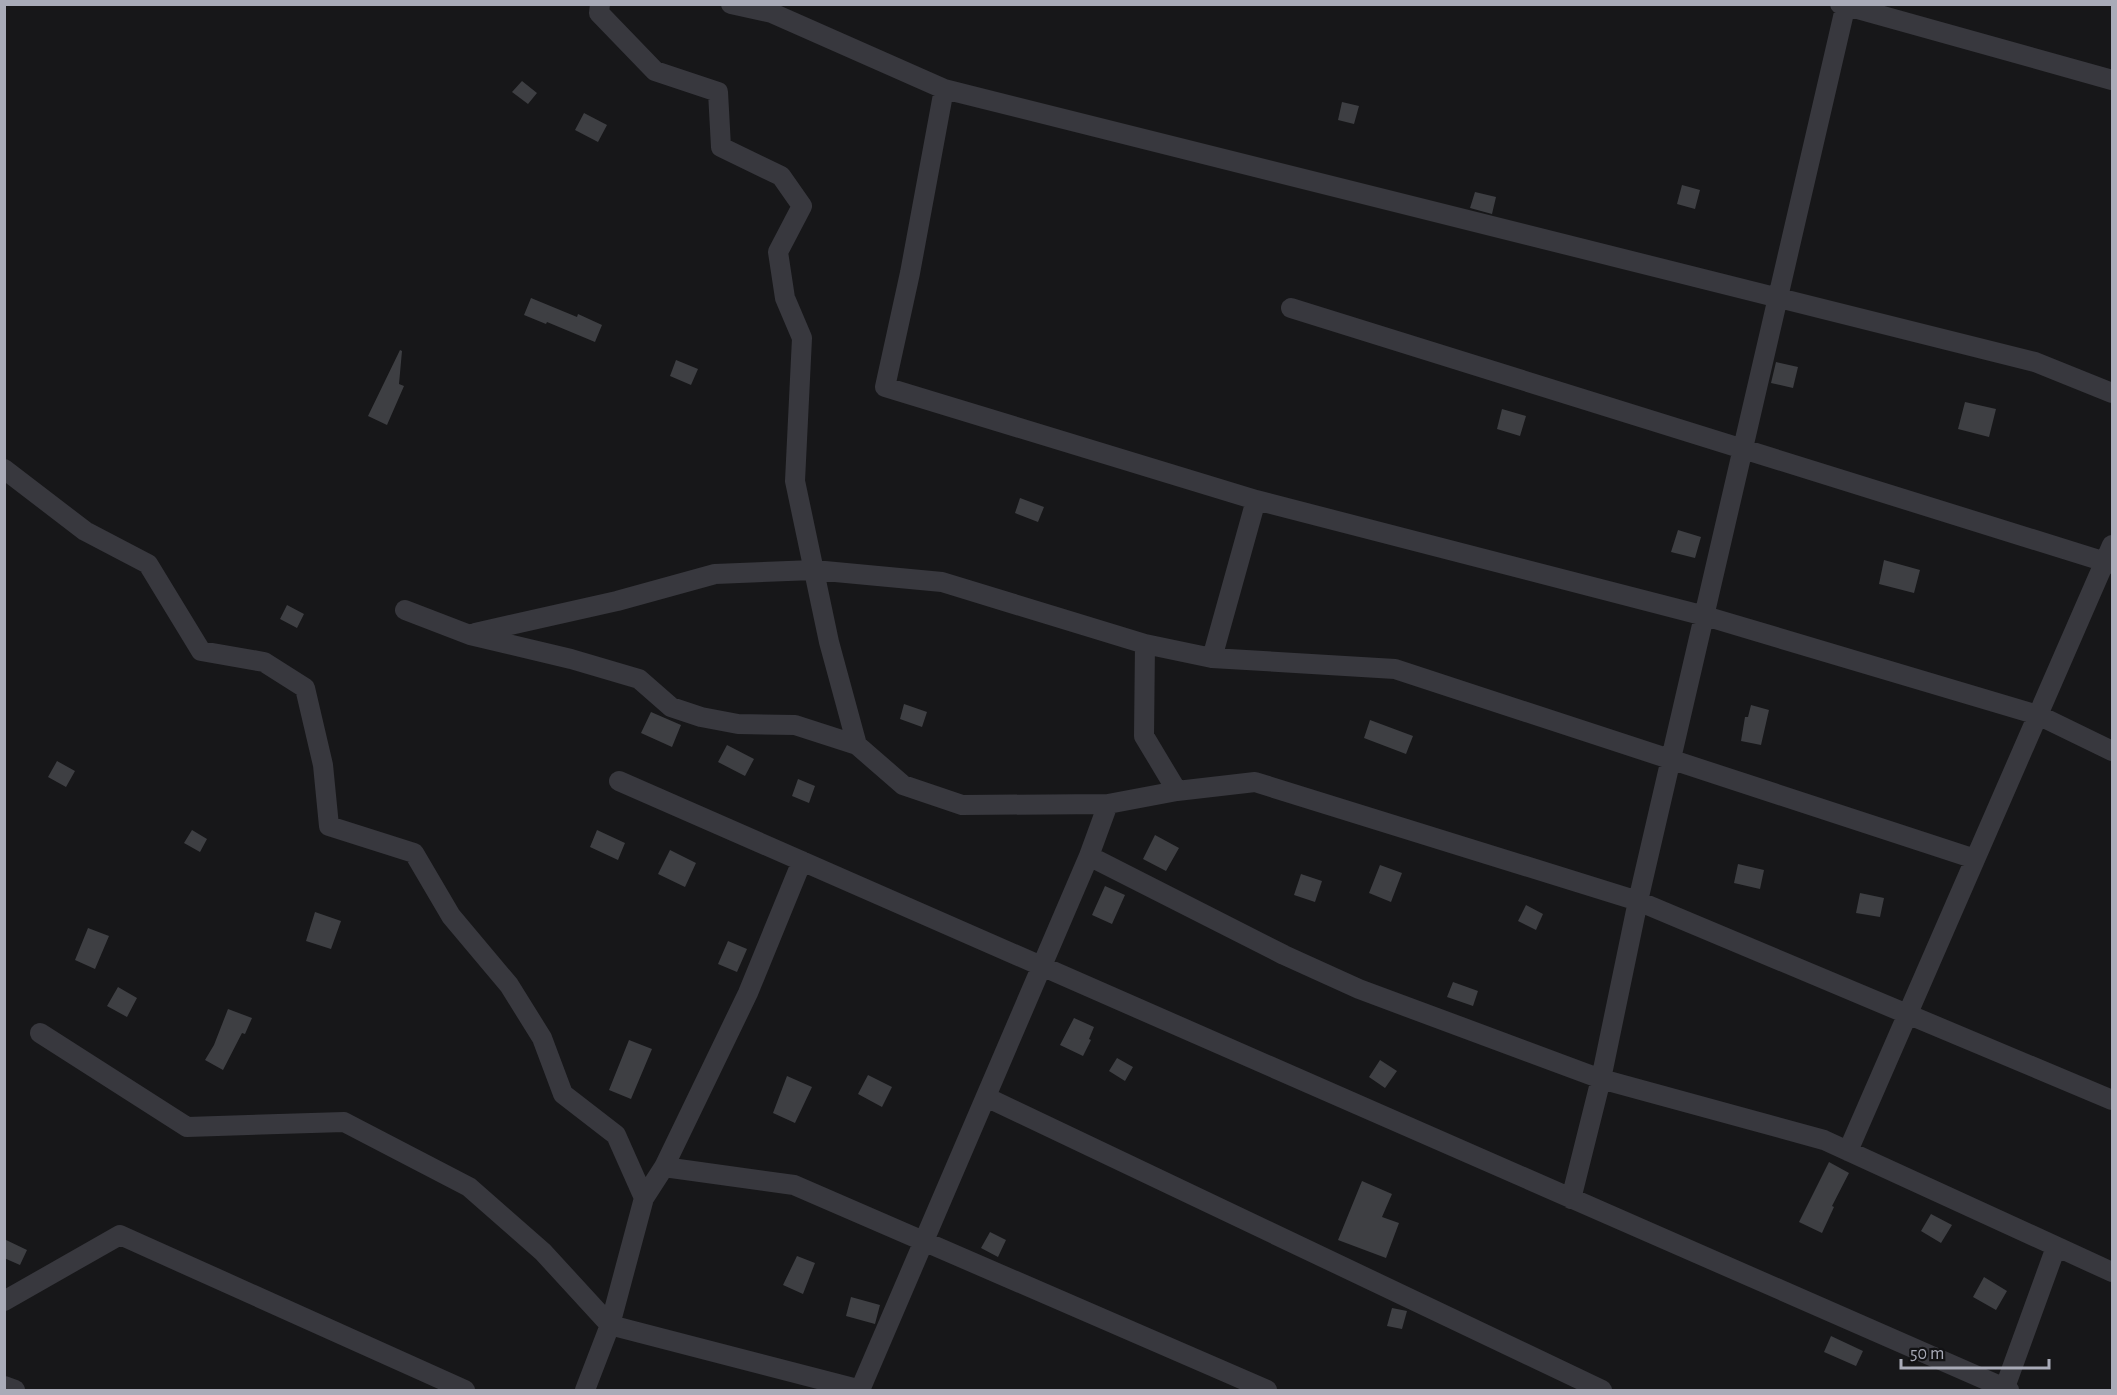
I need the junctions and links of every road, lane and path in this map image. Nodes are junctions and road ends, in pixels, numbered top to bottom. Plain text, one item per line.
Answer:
1 (600, 4) edge
2 (731, 4) edge
3 (1844, 5) edge
4 (2112, 80) edge
5 (944, 89) junction
6 (1779, 297) junction
7 (1291, 308) dead end
8 (2112, 393) edge
9 (1744, 449) junction
10 (4, 469) edge
11 (1256, 500) junction
12 (2110, 556) edge
13 (814, 570) junction
14 (405, 610) dead end
15 (1705, 616) junction
16 (470, 634) junction
17 (1145, 644) junction
18 (1212, 658) junction
19 (2038, 715) junction
20 (857, 746) junction
21 (2112, 751) edge
22 (1672, 761) junction
23 (619, 781) dead end
24 (1177, 791) junction
25 (1108, 804) junction
26 (1089, 856) junction
27 (1975, 859) junction
28 (802, 861) junction
29 (1638, 901) junction
30 (1042, 966) junction
31 (1908, 1014) junction
32 (40, 1033) dead end
33 (1600, 1079) junction
34 (986, 1097) junction
35 (2112, 1100) edge
36 (1848, 1150) junction
37 (664, 1167) junction
38 (644, 1198) junction
39 (1571, 1199) junction
40 (924, 1241) junction
41 (2056, 1247) junction
42 (2112, 1272) edge
43 (4, 1301) edge
44 (610, 1325) junction
45 (4, 1386) edge
46 (15, 1390) edge
47 (465, 1390) edge
48 (585, 1390) edge
49 (860, 1390) edge
50 (1267, 1390) edge
51 (1602, 1390) edge
52 (2006, 1390) edge

1 - 13 street
2 - 5 street
3 - 4 street
3 - 6 street
5 - 6 street
5 - 11 street
6 - 8 street
6 - 9 street
7 - 9 street
9 - 12 street
9 - 15 street
10 - 38 street
11 - 15 street
11 - 18 street
12 - 19 street
13 - 16 street
13 - 17 street
13 - 20 street
14 - 16 street
15 - 19 street
15 - 22 street
16 - 20 street
17 - 18 street
17 - 24 street
18 - 22 street
19 - 21 street
19 - 27 street
20 - 25 street
22 - 27 street
22 - 29 street
23 - 28 street
24 - 25 street
24 - 29 street
25 - 26 street
26 - 30 street
26 - 33 street
27 - 31 street
28 - 30 street
28 - 37 street
29 - 31 street
29 - 33 street
30 - 34 street
30 - 39 street
31 - 35 street
31 - 36 street
32 - 44 street
33 - 36 street
33 - 39 street
34 - 40 street
34 - 51 street
36 - 41 street
37 - 38 street
37 - 40 street
38 - 44 street
39 - 52 street
40 - 49 street
40 - 50 street
41 - 42 street
41 - 52 street
43 - 47 street
44 - 48 street
44 - 49 street
45 - 46 street

